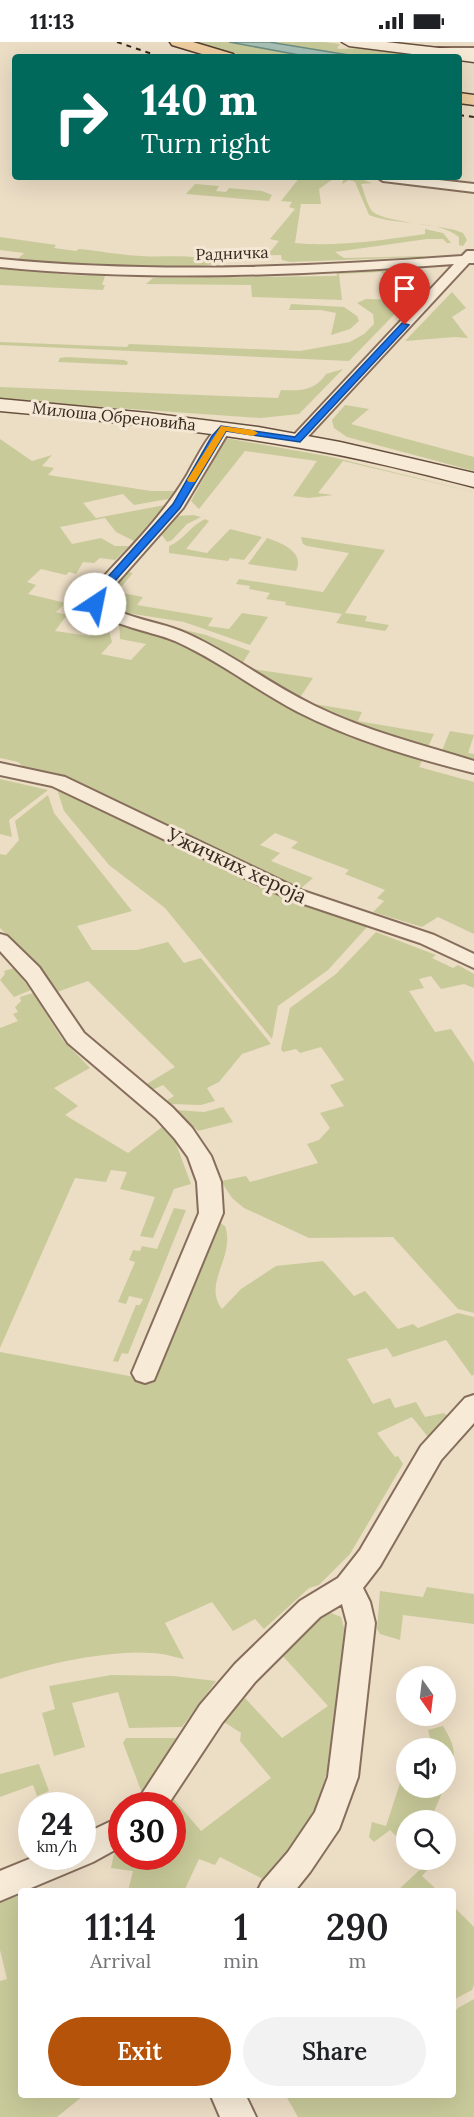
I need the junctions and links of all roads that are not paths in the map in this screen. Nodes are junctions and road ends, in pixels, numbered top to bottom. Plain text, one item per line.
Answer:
1 (177, 42) edge
2 (349, 42) edge
3 (474, 51) edge
4 (431, 52) junction
5 (218, 54) edge
6 (448, 54) edge
7 (408, 180) edge
8 (474, 188) edge
9 (471, 257) edge
10 (0, 263) edge
11 (0, 405) edge
12 (224, 428) junction
13 (297, 440) junction
14 (474, 480) edge
15 (474, 767) edge
16 (0, 769) edge
17 (0, 940) edge
18 (474, 962) edge
19 (144, 1373) dead end
20 (474, 1406) edge
21 (348, 1586) junction
22 (159, 1792) edge
23 (39, 1870) edge
24 (0, 1886) edge
25 (276, 1888) edge
26 (229, 2098) edge
27 (239, 2117) edge

1 - 5 main road
2 - 4 street
3 - 4 street
4 - 6 street
7 - 8 street
9 - 10 street, Радничка
9 - 13 street, Радничка
11 - 12 street, Милоша Обреновића
12 - 13 street, Милоша Обреновића
12 - 15 street
13 - 14 street, Милоша Обреновића
16 - 18 street, Ужичких хероја
17 - 19 street
20 - 21 street
21 - 22 street
21 - 25 street
23 - 24 street
26 - 27 street

